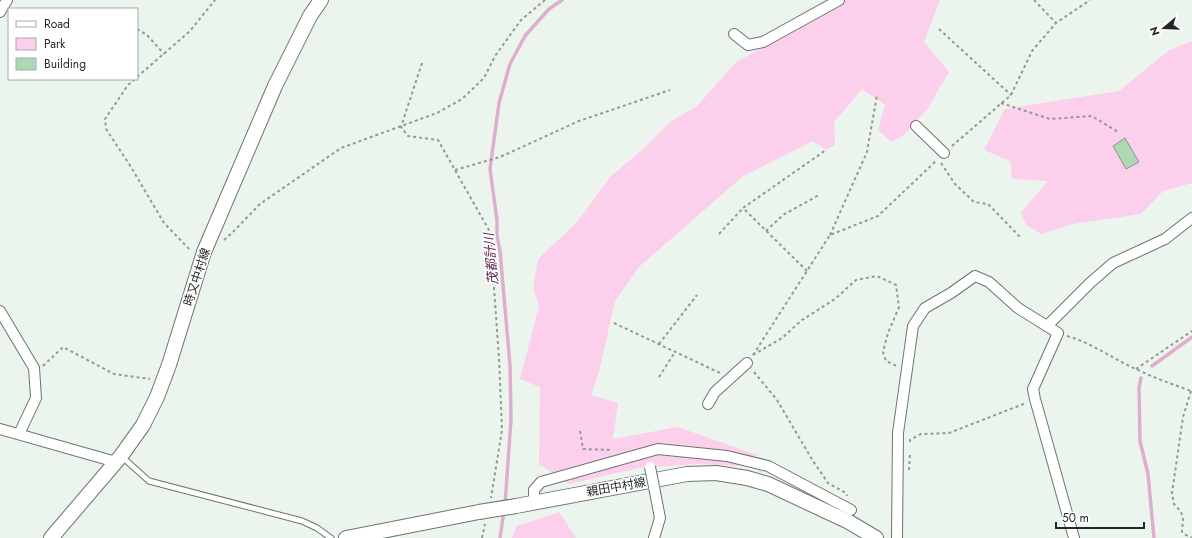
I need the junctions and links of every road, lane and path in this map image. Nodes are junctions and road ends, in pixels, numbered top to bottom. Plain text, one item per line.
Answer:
1 (7, 0) edge
2 (215, 0) edge
3 (321, 0) edge
4 (545, 0) edge
5 (839, 0) edge
6 (1034, 0) edge
7 (1090, 0) edge
8 (0, 12) edge
9 (1056, 23) junction
10 (138, 30) edge
11 (939, 30) dead end
12 (734, 34) dead end
13 (164, 54) junction
14 (422, 62) dead end
15 (138, 76) edge
16 (134, 80) edge
17 (670, 90) dead end
18 (1011, 94) junction
19 (877, 95) dead end
20 (1001, 103) junction
21 (916, 126) dead end
22 (401, 127) junction
23 (1118, 132) dead end
24 (826, 150) dead end
25 (941, 156) junction
26 (455, 170) junction
27 (819, 195) dead end
28 (743, 208) junction
29 (1192, 218) edge
30 (766, 231) junction
31 (719, 234) dead end
32 (830, 235) junction
33 (1021, 238) dead end
34 (220, 243) dead end
35 (202, 257) junction
36 (807, 271) junction
37 (697, 295) dead end
38 (0, 311) edge
39 (614, 323) dead end
40 (1046, 326) junction
41 (1192, 331) edge
42 (1058, 333) junction
43 (659, 344) junction
44 (675, 352) junction
45 (750, 360) junction
46 (1136, 369) junction
47 (907, 371) junction
48 (34, 374) junction
49 (659, 377) dead end
50 (730, 378) junction
51 (163, 380) junction
52 (1191, 391) edge
53 (1035, 399) junction
54 (708, 404) dead end
55 (0, 429) edge
56 (580, 431) dead end
57 (18, 434) junction
58 (615, 450) dead end
59 (647, 451) junction
60 (118, 459) junction
61 (907, 474) dead end
62 (490, 502) dead end
63 (534, 502) junction
64 (851, 510) joint
65 (482, 518) junction
66 (53, 537) edge
67 (331, 538) edge
68 (346, 538) edge
69 (482, 538) edge
70 (654, 538) edge
71 (876, 538) edge
72 (897, 538) edge
73 (1074, 538) edge
74 (1192, 538) edge

1 - 8 street
2 - 13 path
3 - 35 main road, 時又中村線
4 - 22 path
5 - 12 street
6 - 9 path
7 - 9 path
9 - 18 path
10 - 13 path
11 - 18 path
13 - 15 path
14 - 22 path
16 - 35 path
17 - 26 path
18 - 20 path
19 - 32 path
20 - 23 path
20 - 25 path
21 - 25 street
22 - 26 path
22 - 34 path
24 - 28 path
25 - 32 path
25 - 33 path
26 - 62 path
27 - 30 path
28 - 30 path
28 - 31 path
29 - 40 street
30 - 36 path
32 - 36 path
35 - 51 main road, 時又中村線
36 - 45 path
37 - 43 path
38 - 48 street
39 - 43 path
40 - 42 street
40 - 47 street
41 - 46 path
42 - 46 path
42 - 53 street
43 - 44 path
44 - 49 path
44 - 50 path
45 - 47 path
45 - 50 street
45 - 64 path
46 - 52 path
47 - 72 street
48 - 51 path
48 - 57 street
50 - 54 street
51 - 60 main road, 時又中村線
52 - 74 path
53 - 61 path
53 - 73 street
55 - 57 street
56 - 58 path
57 - 60 street
59 - 63 street
59 - 64 street
59 - 70 street, bridge
60 - 66 main road, 時又中村線
60 - 67 lane
63 - 65 main road, 親田中村線, bridge
63 - 71 main road, 親田中村線
65 - 68 main road, 親田中村線
65 - 69 path

